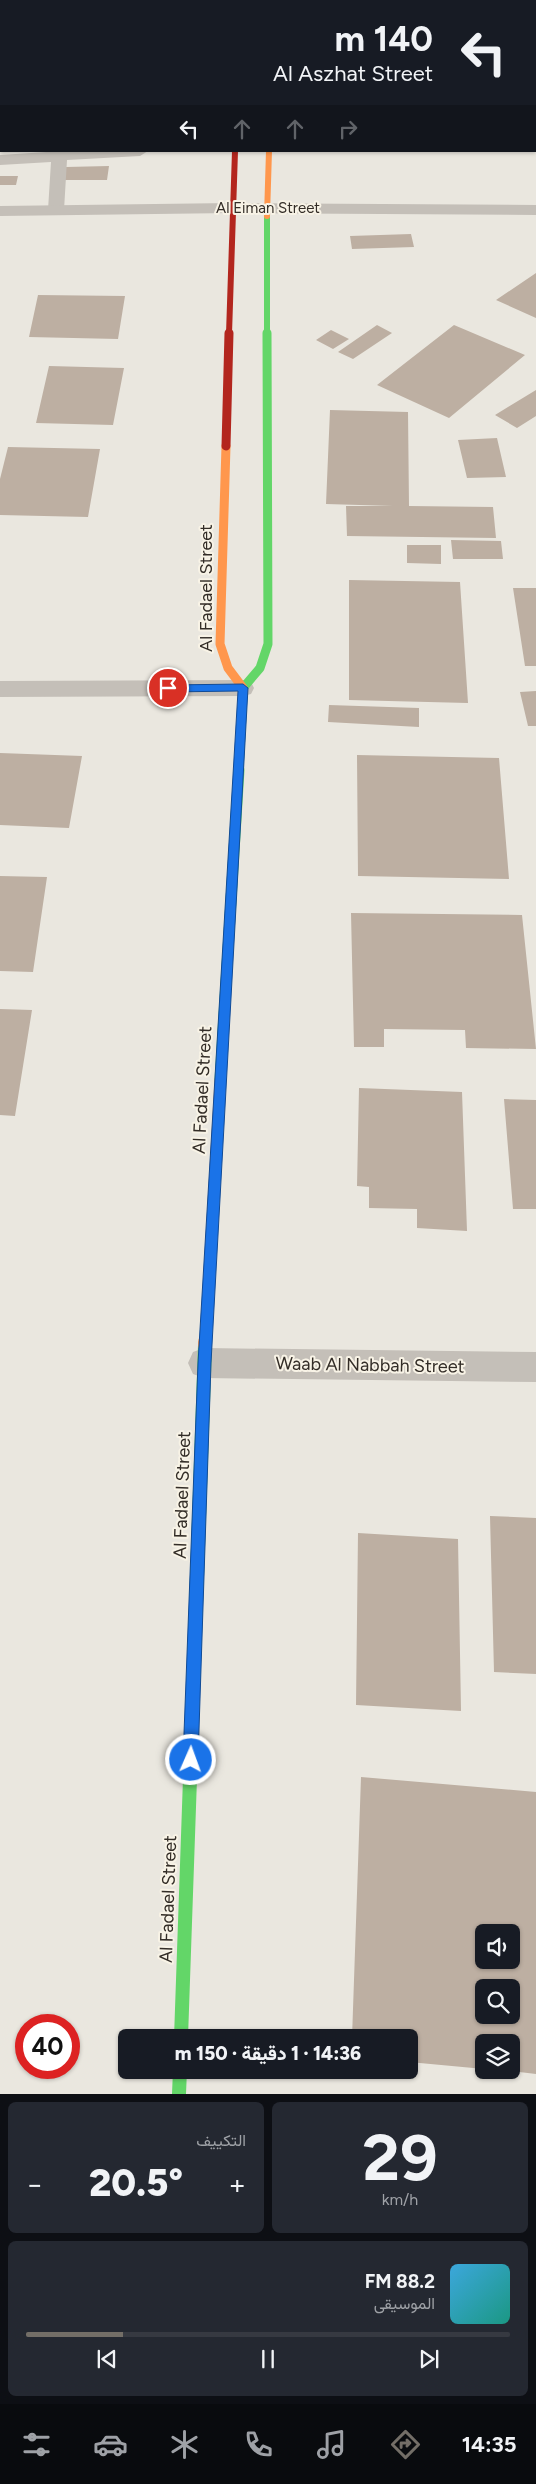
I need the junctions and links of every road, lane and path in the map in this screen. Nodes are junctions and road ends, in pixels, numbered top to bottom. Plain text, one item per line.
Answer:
1 (126, 152) edge
2 (234, 152) edge
3 (269, 152) edge
4 (59, 157) junction
5 (0, 160) edge
6 (256, 194) dead end
7 (232, 208) junction
8 (267, 208) junction
9 (56, 210) junction
10 (536, 210) edge
11 (0, 211) edge
12 (244, 225) dead end
13 (243, 688) junction
14 (0, 689) edge
15 (204, 1363) junction
16 (536, 1367) edge
17 (181, 2029) edge
18 (180, 2079) edge
19 (179, 2094) edge

1 - 4 street
2 - 7 street, Al Fadael Street
3 - 8 street
4 - 5 street
4 - 9 street
6 - 8 street
7 - 8 street, Al Eiman Street
7 - 9 street, Al Eiman Street
7 - 12 street
7 - 13 street, Al Fadael Street
8 - 10 street, Al Eiman Street
8 - 13 street
9 - 11 street, Al Eiman Street
13 - 14 street
13 - 15 street, Al Fadael Street
15 - 16 street, Waab Al Nabbah Street
15 - 17 street, Al Fadael Street
18 - 19 street

